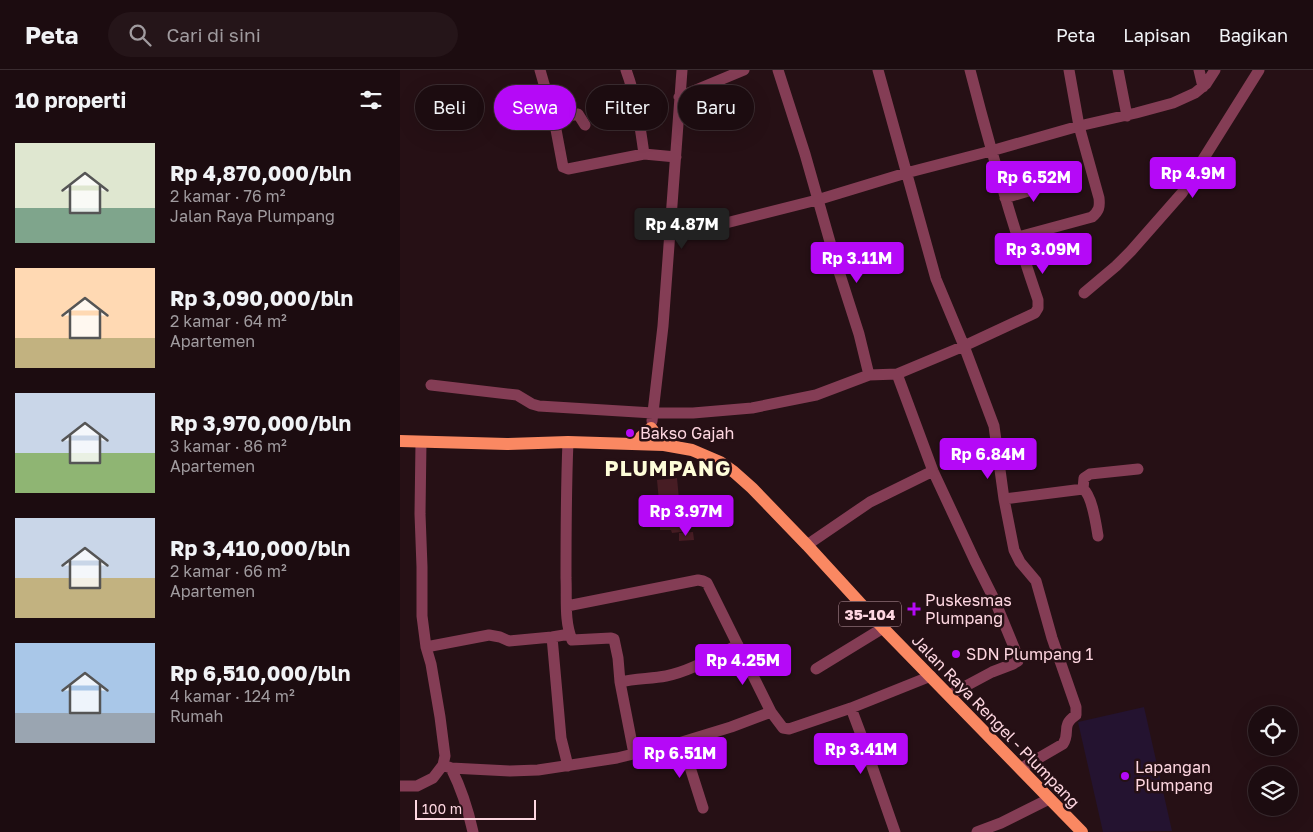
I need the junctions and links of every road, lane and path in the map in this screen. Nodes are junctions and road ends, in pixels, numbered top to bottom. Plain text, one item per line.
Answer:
1 (540, 70) edge
2 (626, 70) edge
3 (682, 70) edge
4 (744, 70) edge
5 (778, 70) edge
6 (878, 70) edge
7 (970, 70) edge
8 (1069, 70) edge
9 (1118, 70) edge
10 (1199, 70) edge
11 (1215, 70) edge
12 (1259, 70) edge
13 (544, 85) edge
14 (680, 85) edge
15 (708, 85) edge
16 (1203, 87) junction
17 (576, 114) edge
18 (1127, 116) junction
19 (678, 117) edge
20 (584, 126) dead end
21 (1079, 126) junction
22 (556, 130) edge
23 (991, 152) junction
24 (644, 154) junction
25 (676, 158) junction
26 (906, 173) junction
27 (1056, 183) dead end
28 (1005, 198) junction
29 (817, 200) junction
30 (670, 234) junction
31 (1018, 237) junction
32 (1084, 293) dead end
33 (964, 346) junction
34 (897, 374) junction
35 (869, 375) junction
36 (431, 385) dead end
37 (653, 413) junction
38 (652, 428) junction
39 (400, 441) edge
40 (421, 442) junction
41 (568, 442) junction
42 (633, 444) junction
43 (664, 446) junction
44 (1138, 469) dead end
45 (933, 471) junction
46 (1083, 489) junction
47 (1004, 499) junction
48 (1098, 536) dead end
49 (807, 545) junction
50 (567, 606) junction
51 (883, 628) junction
52 (570, 634) junction
53 (552, 637) junction
54 (738, 645) junction
55 (426, 647) junction
56 (816, 669) dead end
57 (930, 676) junction
58 (620, 682) junction
59 (949, 696) junction
60 (850, 708) junction
61 (771, 712) junction
62 (682, 742) junction
63 (634, 754) junction
64 (447, 766) junction
65 (568, 766) junction
66 (1020, 769) junction
67 (400, 786) edge
68 (1049, 799) junction
69 (703, 808) dead end
70 (473, 832) edge
71 (895, 832) edge
72 (977, 832) edge
73 (1082, 832) edge

1 - 13 street
2 - 24 street
3 - 14 street
4 - 15 street
5 - 29 street
6 - 26 street
7 - 23 street
8 - 21 street
9 - 18 street
10 - 16 street
11 - 16 street
12 - 32 street
16 - 18 street
17 - 20 street
18 - 21 street
19 - 25 street
21 - 23 street
21 - 31 street
22 - 24 street
23 - 26 street
23 - 28 street
24 - 25 street
25 - 30 street
26 - 29 street
26 - 33 street
27 - 28 street
28 - 31 street
29 - 30 street
29 - 35 street
30 - 37 street
31 - 33 street
33 - 34 street
33 - 47 street
34 - 35 street
34 - 45 street
35 - 37 street
36 - 37 street
37 - 38 street
38 - 42 main road
38 - 43 main road
39 - 40 main road, 35-104
40 - 41 main road, 35-104
40 - 55 street
41 - 42 main road, 35-104
41 - 50 street
42 - 43 main road, Jalan Raya Rengel - Plumpang / 35-104
43 - 49 main road, Jalan Raya Rengel - Plumpang / 35-104
44 - 46 street
45 - 49 street
45 - 59 street
46 - 47 street
46 - 48 street
47 - 66 street
49 - 51 main road, Jalan Raya Rengel - Plumpang / 35-104
50 - 52 street
50 - 54 street
51 - 56 street
51 - 57 main road, Jalan Raya Rengel - Plumpang / 35-104
52 - 53 street
52 - 58 street
53 - 55 street
53 - 65 street
54 - 58 street
54 - 61 street
55 - 64 street
57 - 59 main road, Jalan Raya Rengel - Plumpang / 35-104
57 - 60 street
58 - 63 street
59 - 66 main road, Jalan Raya Rengel - Plumpang / 35-104
60 - 61 street
60 - 71 street
61 - 62 street
62 - 63 street
62 - 69 street
63 - 65 street
64 - 65 street
64 - 67 street
64 - 70 street
66 - 68 main road, Jalan Raya Rengel - Plumpang / 35-104
68 - 72 street
68 - 73 main road, Jalan Raya Rengel - Plumpang / 35-104

